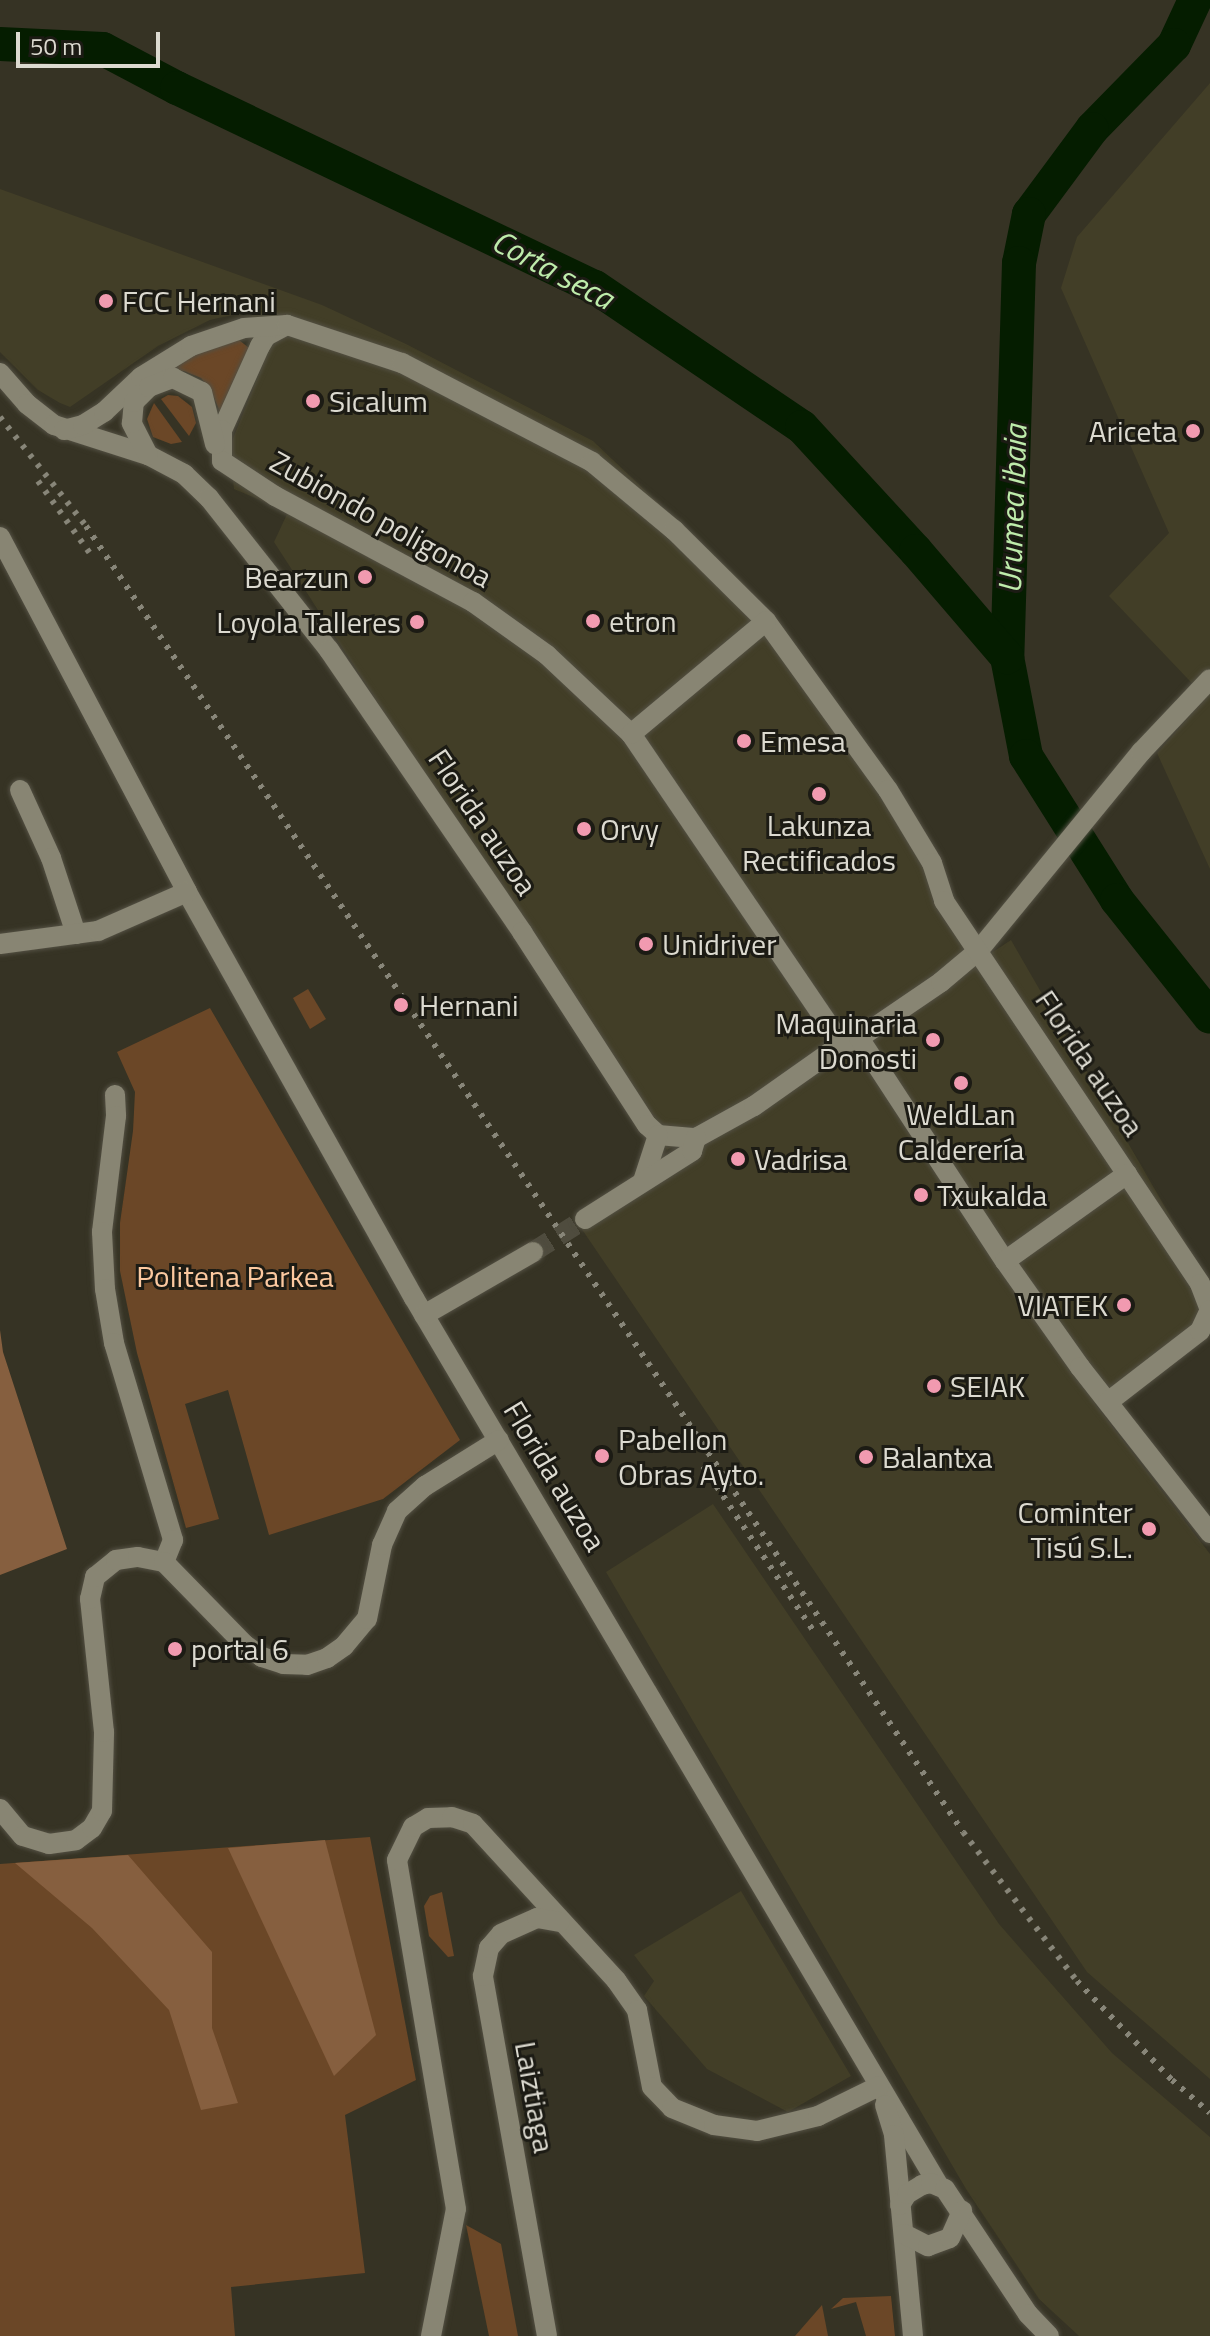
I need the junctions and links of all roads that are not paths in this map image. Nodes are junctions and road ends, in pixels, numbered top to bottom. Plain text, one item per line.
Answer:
1 (287, 325) junction
2 (0, 373) edge
3 (114, 401) junction
4 (132, 423) junction
5 (64, 430) junction
6 (109, 440) junction
7 (148, 455) junction
8 (222, 461) junction
9 (0, 537) edge
10 (766, 621) junction
11 (1210, 679) edge
12 (631, 734) junction
13 (20, 790) dead end
14 (187, 892) junction
15 (76, 934) junction
16 (0, 944) edge
17 (979, 950) junction
18 (850, 1041) junction
19 (115, 1095) dead end
20 (658, 1135) junction
21 (696, 1138) junction
22 (1127, 1174) junction
23 (643, 1181) junction
24 (585, 1219) tunnel mouth
25 (533, 1252) tunnel mouth
26 (1005, 1261) junction
27 (1210, 1310) edge
28 (424, 1315) junction
29 (1108, 1402) junction
30 (499, 1440) junction
31 (1210, 1533) edge
32 (164, 1562) junction
33 (0, 1809) edge
34 (560, 1922) junction
35 (879, 2086) junction
36 (939, 2186) junction
37 (900, 2205) junction
38 (962, 2211) junction
39 (904, 2234) junction
40 (950, 2238) junction
41 (928, 2246) junction
42 (984, 2250) junction
43 (908, 2276) junction
44 (431, 2336) edge
45 (547, 2336) edge
46 (913, 2336) edge
47 (1049, 2336) edge

1 - 3 street
1 - 8 street, Zubiondo poligonoa
1 - 10 street
2 - 5 street
3 - 5 street
3 - 6 street
4 - 6 street
4 - 7 street
4 - 8 street
5 - 6 street, Florida auzoa
6 - 7 street, Florida auzoa
7 - 20 street, Florida auzoa
8 - 12 street, Zubiondo poligonoa
9 - 14 street, Florida auzoa
10 - 12 street
10 - 17 street
11 - 17 street
12 - 18 street, Zubiondo poligonoa
13 - 15 street
14 - 15 street
14 - 28 street, Florida auzoa
15 - 16 street
17 - 18 street
17 - 22 street, Florida auzoa
18 - 21 street
18 - 26 street
19 - 32 street
20 - 21 street
20 - 23 street
21 - 23 street
22 - 26 street, Florida auzoa
22 - 27 street, Florida auzoa
23 - 24 street
25 - 28 street
26 - 29 street
27 - 29 street, Florida auzoa
28 - 30 street, Florida auzoa
29 - 31 street
30 - 32 street
30 - 35 street, Florida auzoa
32 - 33 street
34 - 35 street
34 - 44 street
34 - 45 street, Laiztiaga
35 - 36 street, Florida auzoa
35 - 37 street, Florida auzoa
36 - 37 street
36 - 38 street
37 - 39 street
38 - 40 street
38 - 42 street
39 - 41 street
39 - 43 street
40 - 41 street
40 - 42 street
41 - 43 street
42 - 47 street
43 - 46 street

